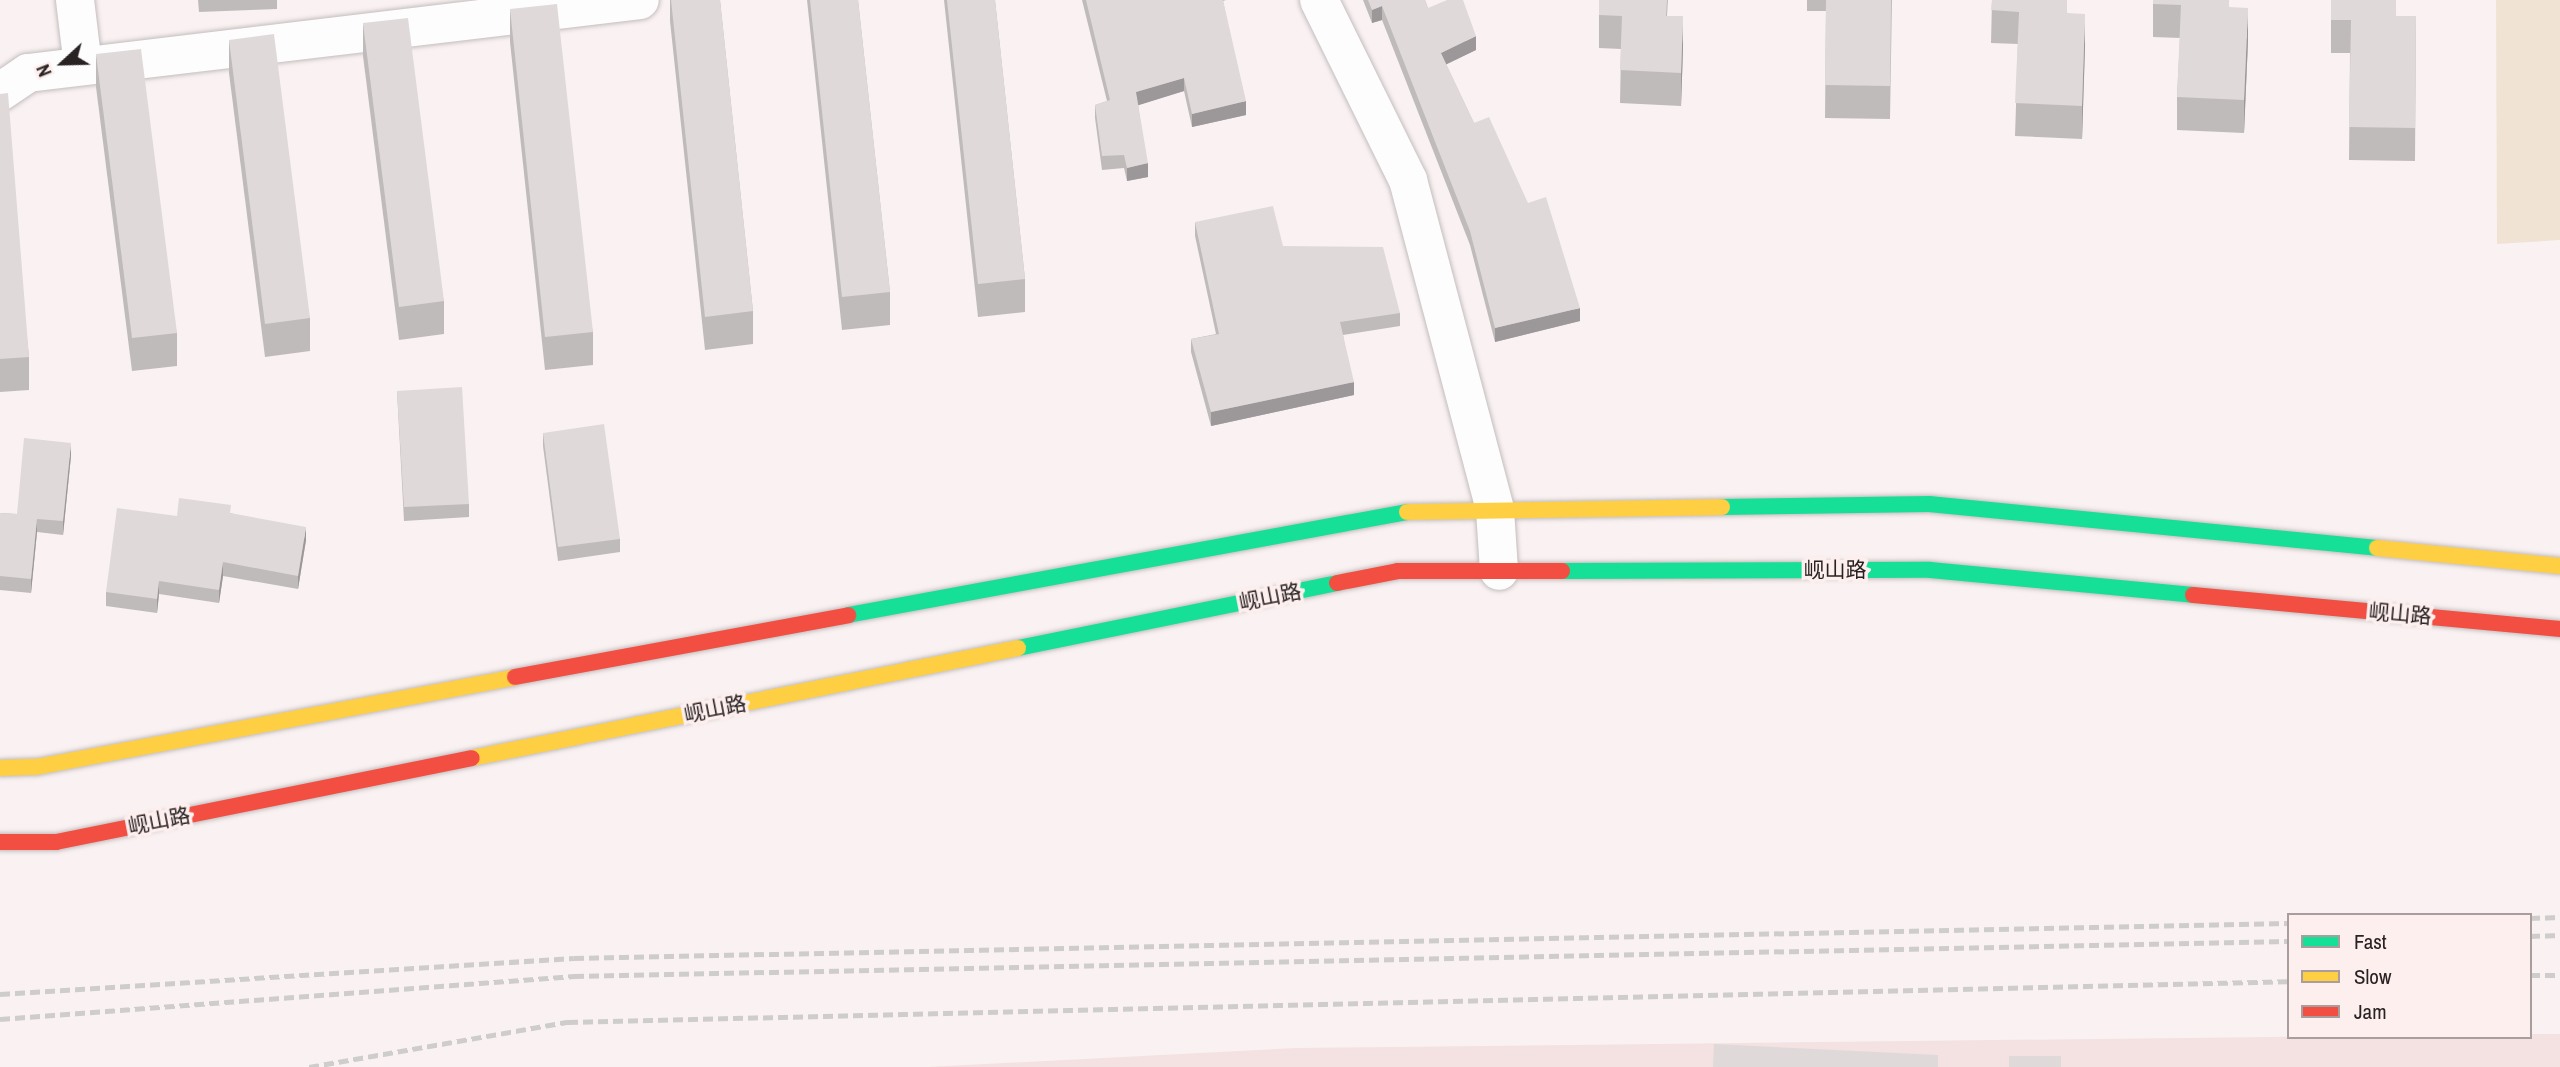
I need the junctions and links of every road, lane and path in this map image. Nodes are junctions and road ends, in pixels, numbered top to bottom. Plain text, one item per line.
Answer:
1 (75, 0) edge
2 (640, 0) edge
3 (1319, 0) edge
4 (83, 66) junction
5 (0, 92) edge
6 (1495, 510) junction
7 (2560, 566) edge
8 (1499, 571) junction
9 (2560, 629) edge
10 (0, 768) edge
11 (0, 842) edge

1 - 4 street
2 - 4 street
3 - 6 street
4 - 5 street
6 - 7 highway
6 - 8 street
6 - 10 highway
8 - 9 highway, 岘山路
8 - 11 highway, 岘山路

